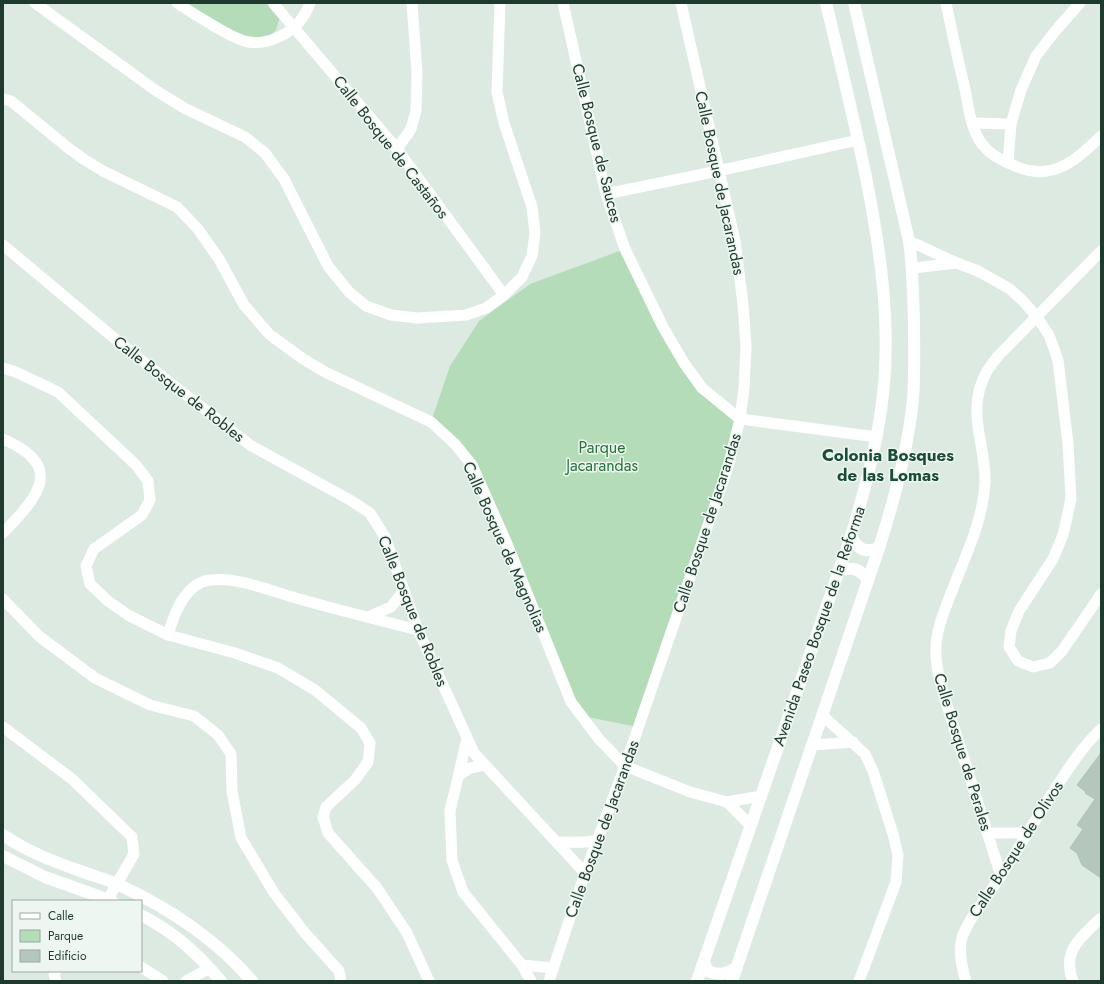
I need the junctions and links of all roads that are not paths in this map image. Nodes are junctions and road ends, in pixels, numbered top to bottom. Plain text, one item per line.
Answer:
1 (35, 3) edge
2 (178, 3) edge
3 (273, 3) edge
4 (310, 3) edge
5 (412, 3) edge
6 (500, 3) edge
7 (563, 3) edge
8 (681, 3) edge
9 (826, 3) edge
10 (854, 3) edge
11 (946, 3) edge
12 (1080, 3) edge
13 (294, 28) junction
14 (3, 93) edge
15 (7, 100) edge
16 (972, 123) junction
17 (1011, 124) junction
18 (1101, 136) edge
19 (858, 140) junction
20 (397, 149) junction
21 (1008, 163) junction
22 (718, 171) junction
23 (606, 194) junction
24 (910, 241) junction
25 (3, 247) edge
26 (1101, 251) edge
27 (957, 263) junction
28 (913, 268) junction
29 (504, 296) junction
30 (1036, 316) junction
31 (3, 368) edge
32 (740, 419) junction
33 (877, 437) junction
34 (3, 439) edge
35 (3, 533) edge
36 (851, 536) junction
37 (879, 548) junction
38 (839, 571) junction
39 (868, 580) junction
40 (404, 590) junction
41 (1101, 594) edge
42 (3, 600) edge
43 (368, 617) junction
44 (418, 630) junction
45 (168, 635) junction
46 (822, 715) junction
47 (3, 727) edge
48 (1101, 729) edge
49 (467, 739) junction
50 (853, 742) junction
51 (812, 745) junction
52 (485, 765) junction
53 (625, 766) junction
54 (459, 774) junction
55 (761, 796) junction
56 (727, 802) junction
57 (751, 826) junction
58 (988, 833) junction
59 (1026, 833) junction
60 (3, 836) edge
61 (598, 839) junction
62 (556, 842) junction
63 (3, 856) edge
64 (585, 873) junction
65 (1001, 876) junction
66 (117, 884) junction
67 (110, 900) edge
68 (142, 916) edge
69 (1101, 918) edge
70 (704, 962) junction
71 (522, 965) junction
72 (738, 967) junction
73 (142, 968) edge
74 (210, 968) junction
75 (553, 968) junction
76 (163, 981) edge
77 (186, 981) edge
78 (221, 981) edge
79 (252, 981) edge
80 (341, 981) edge
81 (429, 981) edge
82 (531, 981) edge
83 (549, 981) edge
84 (697, 981) edge
85 (732, 981) edge
86 (859, 981) edge
87 (966, 981) edge
88 (1072, 981) edge

1 - 29 street
2 - 13 street
3 - 13 street, Calle Bosque de Castaños
4 - 13 street
5 - 20 street
6 - 29 street
7 - 23 street, Calle Bosque de Sauces
8 - 22 street, Calle Bosque de Jacarandas
9 - 19 main road, Avenida Paseo Bosque de la Reforma
10 - 24 main road, Avenida Paseo Bosque de la Reforma
11 - 16 street
12 - 17 street
13 - 20 street, Calle Bosque de Castaños
14 - 15 street
15 - 53 street, Calle Bosque de Magnolias
16 - 17 street
16 - 21 street
17 - 21 street
18 - 21 street
19 - 22 street
19 - 33 main road, Avenida Paseo Bosque de la Reforma
20 - 29 street, Calle Bosque de Castaños
22 - 23 street
22 - 32 street, Calle Bosque de Jacarandas
23 - 32 street, Calle Bosque de Sauces
24 - 27 street
24 - 28 main road, Avenida Paseo Bosque de la Reforma
25 - 40 street, Calle Bosque de Robles
26 - 30 street, Calle Bosque de Perales
27 - 28 street
27 - 30 street
28 - 37 main road, Avenida Paseo Bosque de la Reforma
30 - 41 street
30 - 58 street, Calle Bosque de Perales
31 - 45 street
32 - 33 street
32 - 53 street, Calle Bosque de Jacarandas
33 - 36 main road, Avenida Paseo Bosque de la Reforma
34 - 35 street
36 - 37 main road
36 - 38 main road, Avenida Paseo Bosque de la Reforma
37 - 39 main road, Avenida Paseo Bosque de la Reforma
38 - 39 main road
38 - 55 main road, Avenida Paseo Bosque de la Reforma
39 - 46 main road, Avenida Paseo Bosque de la Reforma
40 - 43 street
40 - 44 street, Calle Bosque de Robles
42 - 80 street
43 - 44 street
43 - 45 street
44 - 49 street, Calle Bosque de Robles
45 - 81 street
46 - 50 street
46 - 51 main road, Avenida Paseo Bosque de la Reforma
47 - 66 street
48 - 59 street, Calle Bosque de Olivos
49 - 52 street, Calle Bosque de Robles
49 - 54 street
50 - 51 street
50 - 86 street
51 - 72 main road, Avenida Paseo Bosque de la Reforma
52 - 54 street
52 - 62 street, Calle Bosque de Robles
53 - 56 street, Calle Bosque de Magnolias
53 - 61 street, Calle Bosque de Jacarandas
54 - 71 street
55 - 56 street, Calle Bosque de Magnolias
55 - 57 main road, Avenida Paseo Bosque de la Reforma
56 - 57 street, Calle Bosque de Magnolias
57 - 70 main road, Avenida Paseo Bosque de la Reforma
58 - 59 street
58 - 65 street, Calle Bosque de Perales
59 - 65 street, Calle Bosque de Olivos
60 - 66 main road
61 - 62 street
61 - 64 street, Calle Bosque de Jacarandas
62 - 64 street, Calle Bosque de Robles
63 - 67 main road
64 - 75 street, Calle Bosque de Jacarandas
65 - 87 street, Calle Bosque de Olivos
66 - 67 street
66 - 79 main road
68 - 74 main road
69 - 88 street
70 - 72 main road
70 - 84 main road, Avenida Paseo Bosque de la Reforma
71 - 75 street
71 - 82 street
72 - 85 main road, Avenida Paseo Bosque de la Reforma
73 - 76 street
74 - 77 street
74 - 78 main road
75 - 83 street, Calle Bosque de Jacarandas

